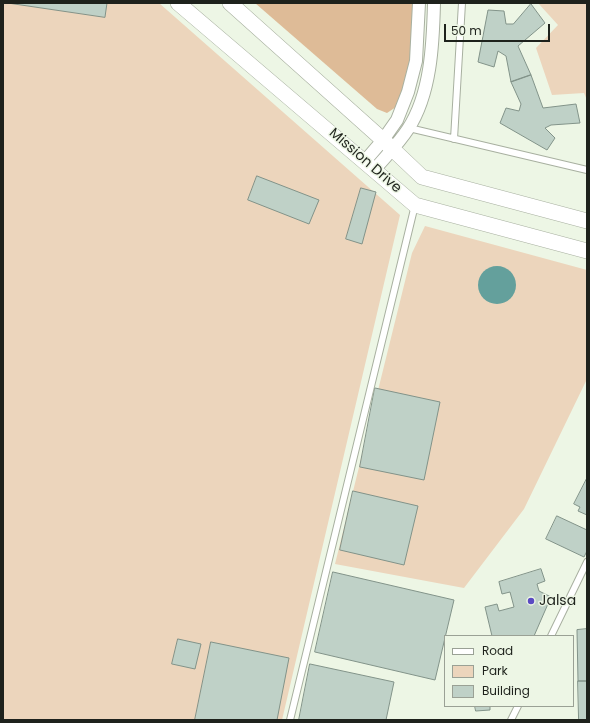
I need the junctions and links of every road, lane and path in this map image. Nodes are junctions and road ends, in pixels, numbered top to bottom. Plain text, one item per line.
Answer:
1 (178, 3) edge
2 (230, 3) edge
3 (419, 3) edge
4 (434, 3) edge
5 (462, 3) edge
6 (409, 128) junction
7 (454, 139) junction
8 (388, 144) junction
9 (370, 165) junction
10 (587, 170) edge
11 (415, 205) junction
12 (587, 221) edge
13 (587, 251) edge
14 (587, 562) edge
15 (551, 635) edge
16 (518, 707) edge
17 (290, 720) edge
18 (511, 720) edge

1 - 9 street, Mission Drive
2 - 8 street, Mission Drive
3 - 8 street
4 - 6 street
5 - 7 lane
6 - 7 lane
6 - 8 street
7 - 10 lane
8 - 9 street
8 - 12 street, Mission Drive
9 - 11 street, Mission Drive
11 - 13 street, Mission Drive
11 - 17 lane
14 - 15 lane
16 - 18 lane

